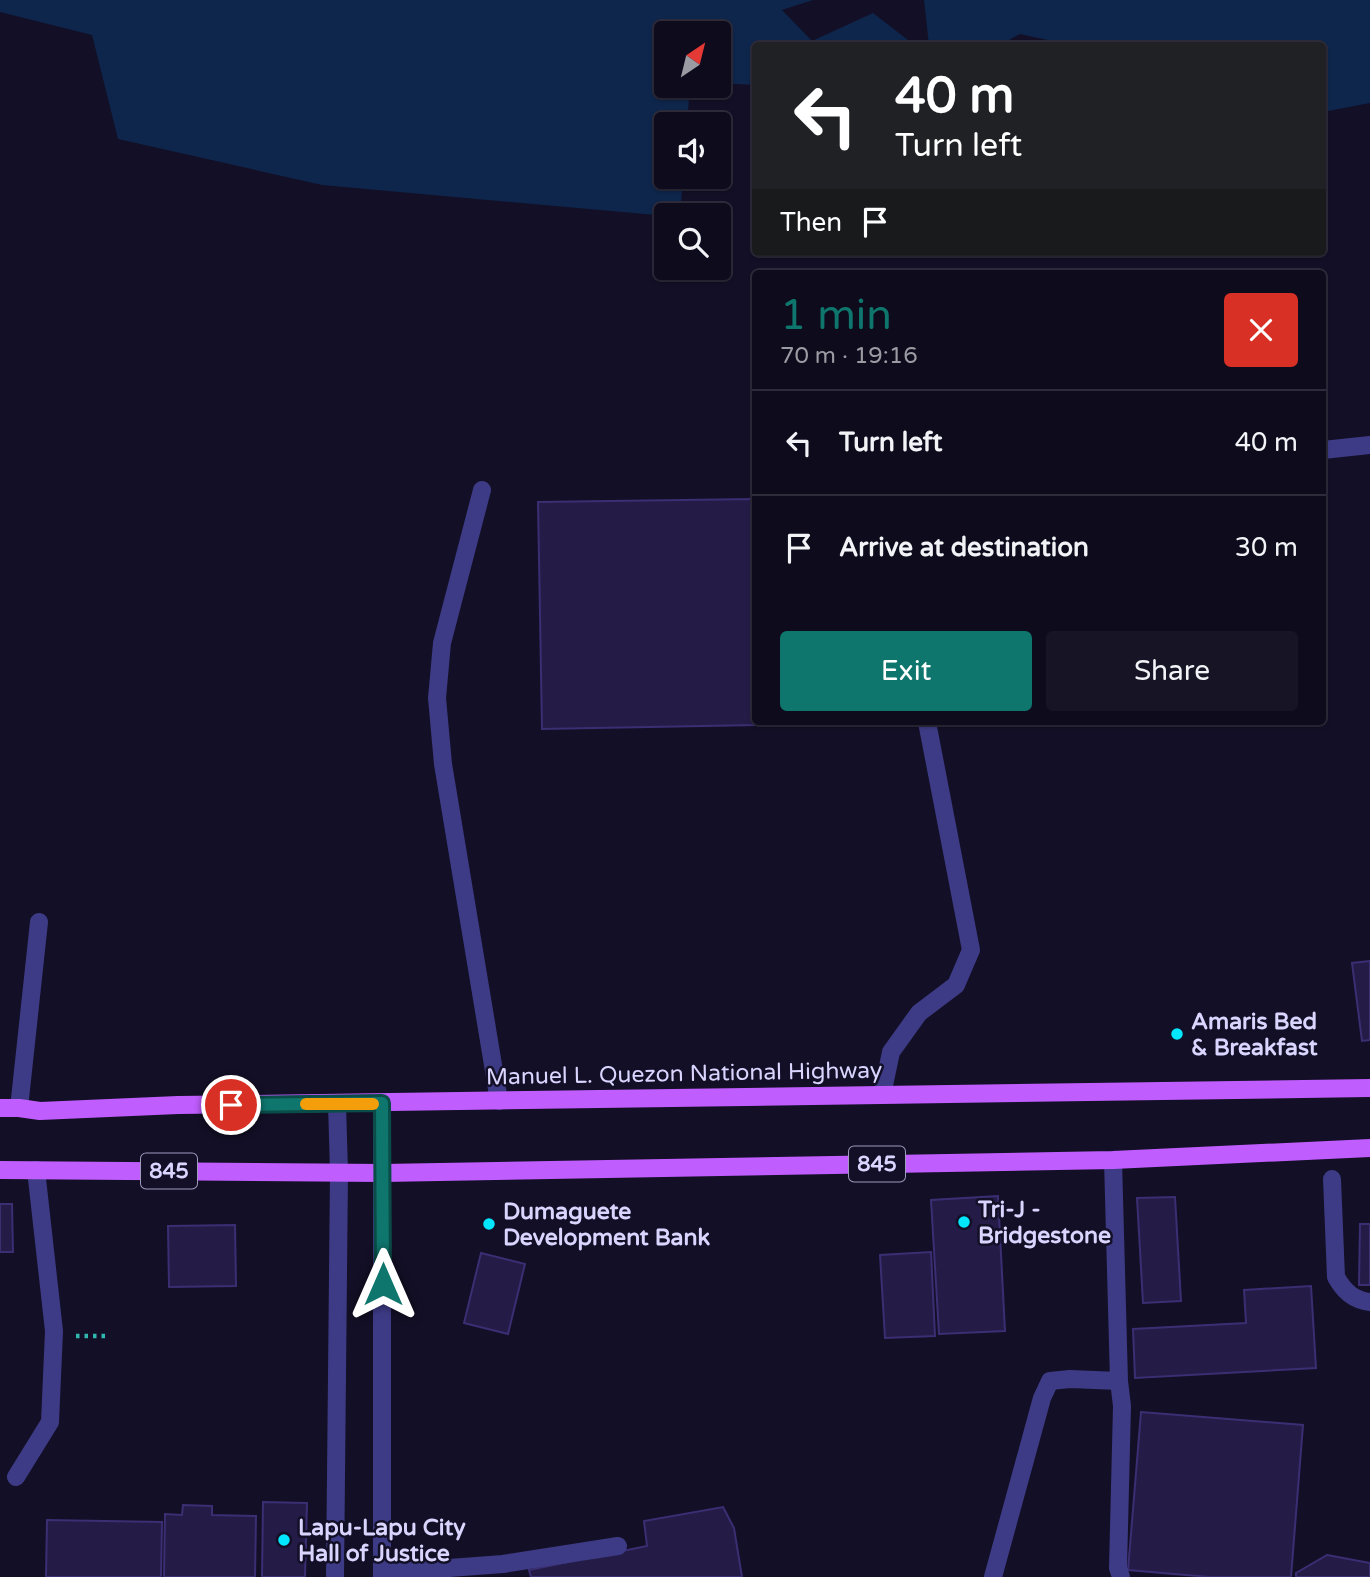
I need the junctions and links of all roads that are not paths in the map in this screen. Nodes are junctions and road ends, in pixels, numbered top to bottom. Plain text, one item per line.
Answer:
1 (1370, 446) edge
2 (1326, 450) edge
3 (482, 489) dead end
4 (928, 725) edge
5 (40, 922) dead end
6 (1370, 1088) edge
7 (882, 1095) junction
8 (499, 1101) junction
9 (382, 1103) junction
10 (337, 1104) junction
11 (0, 1108) edge
12 (19, 1108) junction
13 (1370, 1148) edge
14 (1113, 1160) junction
15 (0, 1170) edge
16 (36, 1170) junction
17 (339, 1172) junction
18 (383, 1173) junction
19 (1332, 1179) dead end
20 (1370, 1302) edge
21 (1119, 1381) junction
22 (16, 1477) dead end
23 (618, 1546) dead end
24 (382, 1575) edge
25 (335, 1577) edge
26 (993, 1577) edge
27 (1121, 1577) edge

1 - 2 street
3 - 8 street
4 - 7 street
5 - 12 street
6 - 7 main road, Manuel L. Quezon National Highway
7 - 8 main road, Manuel L. Quezon National Highway
8 - 9 main road, Manuel L. Quezon National Highway
9 - 10 main road, Manuel L. Quezon National Highway
9 - 18 street
10 - 12 main road, Manuel L. Quezon National Highway
10 - 17 street
11 - 12 main road, Manuel L. Quezon National Highway
13 - 14 main road, 845
14 - 18 main road, 845
14 - 21 street
15 - 16 main road, 845
16 - 17 main road, 845
16 - 22 street
17 - 18 main road, 845
17 - 25 street
18 - 24 street
19 - 20 street
21 - 26 street
21 - 27 street
23 - 24 street

